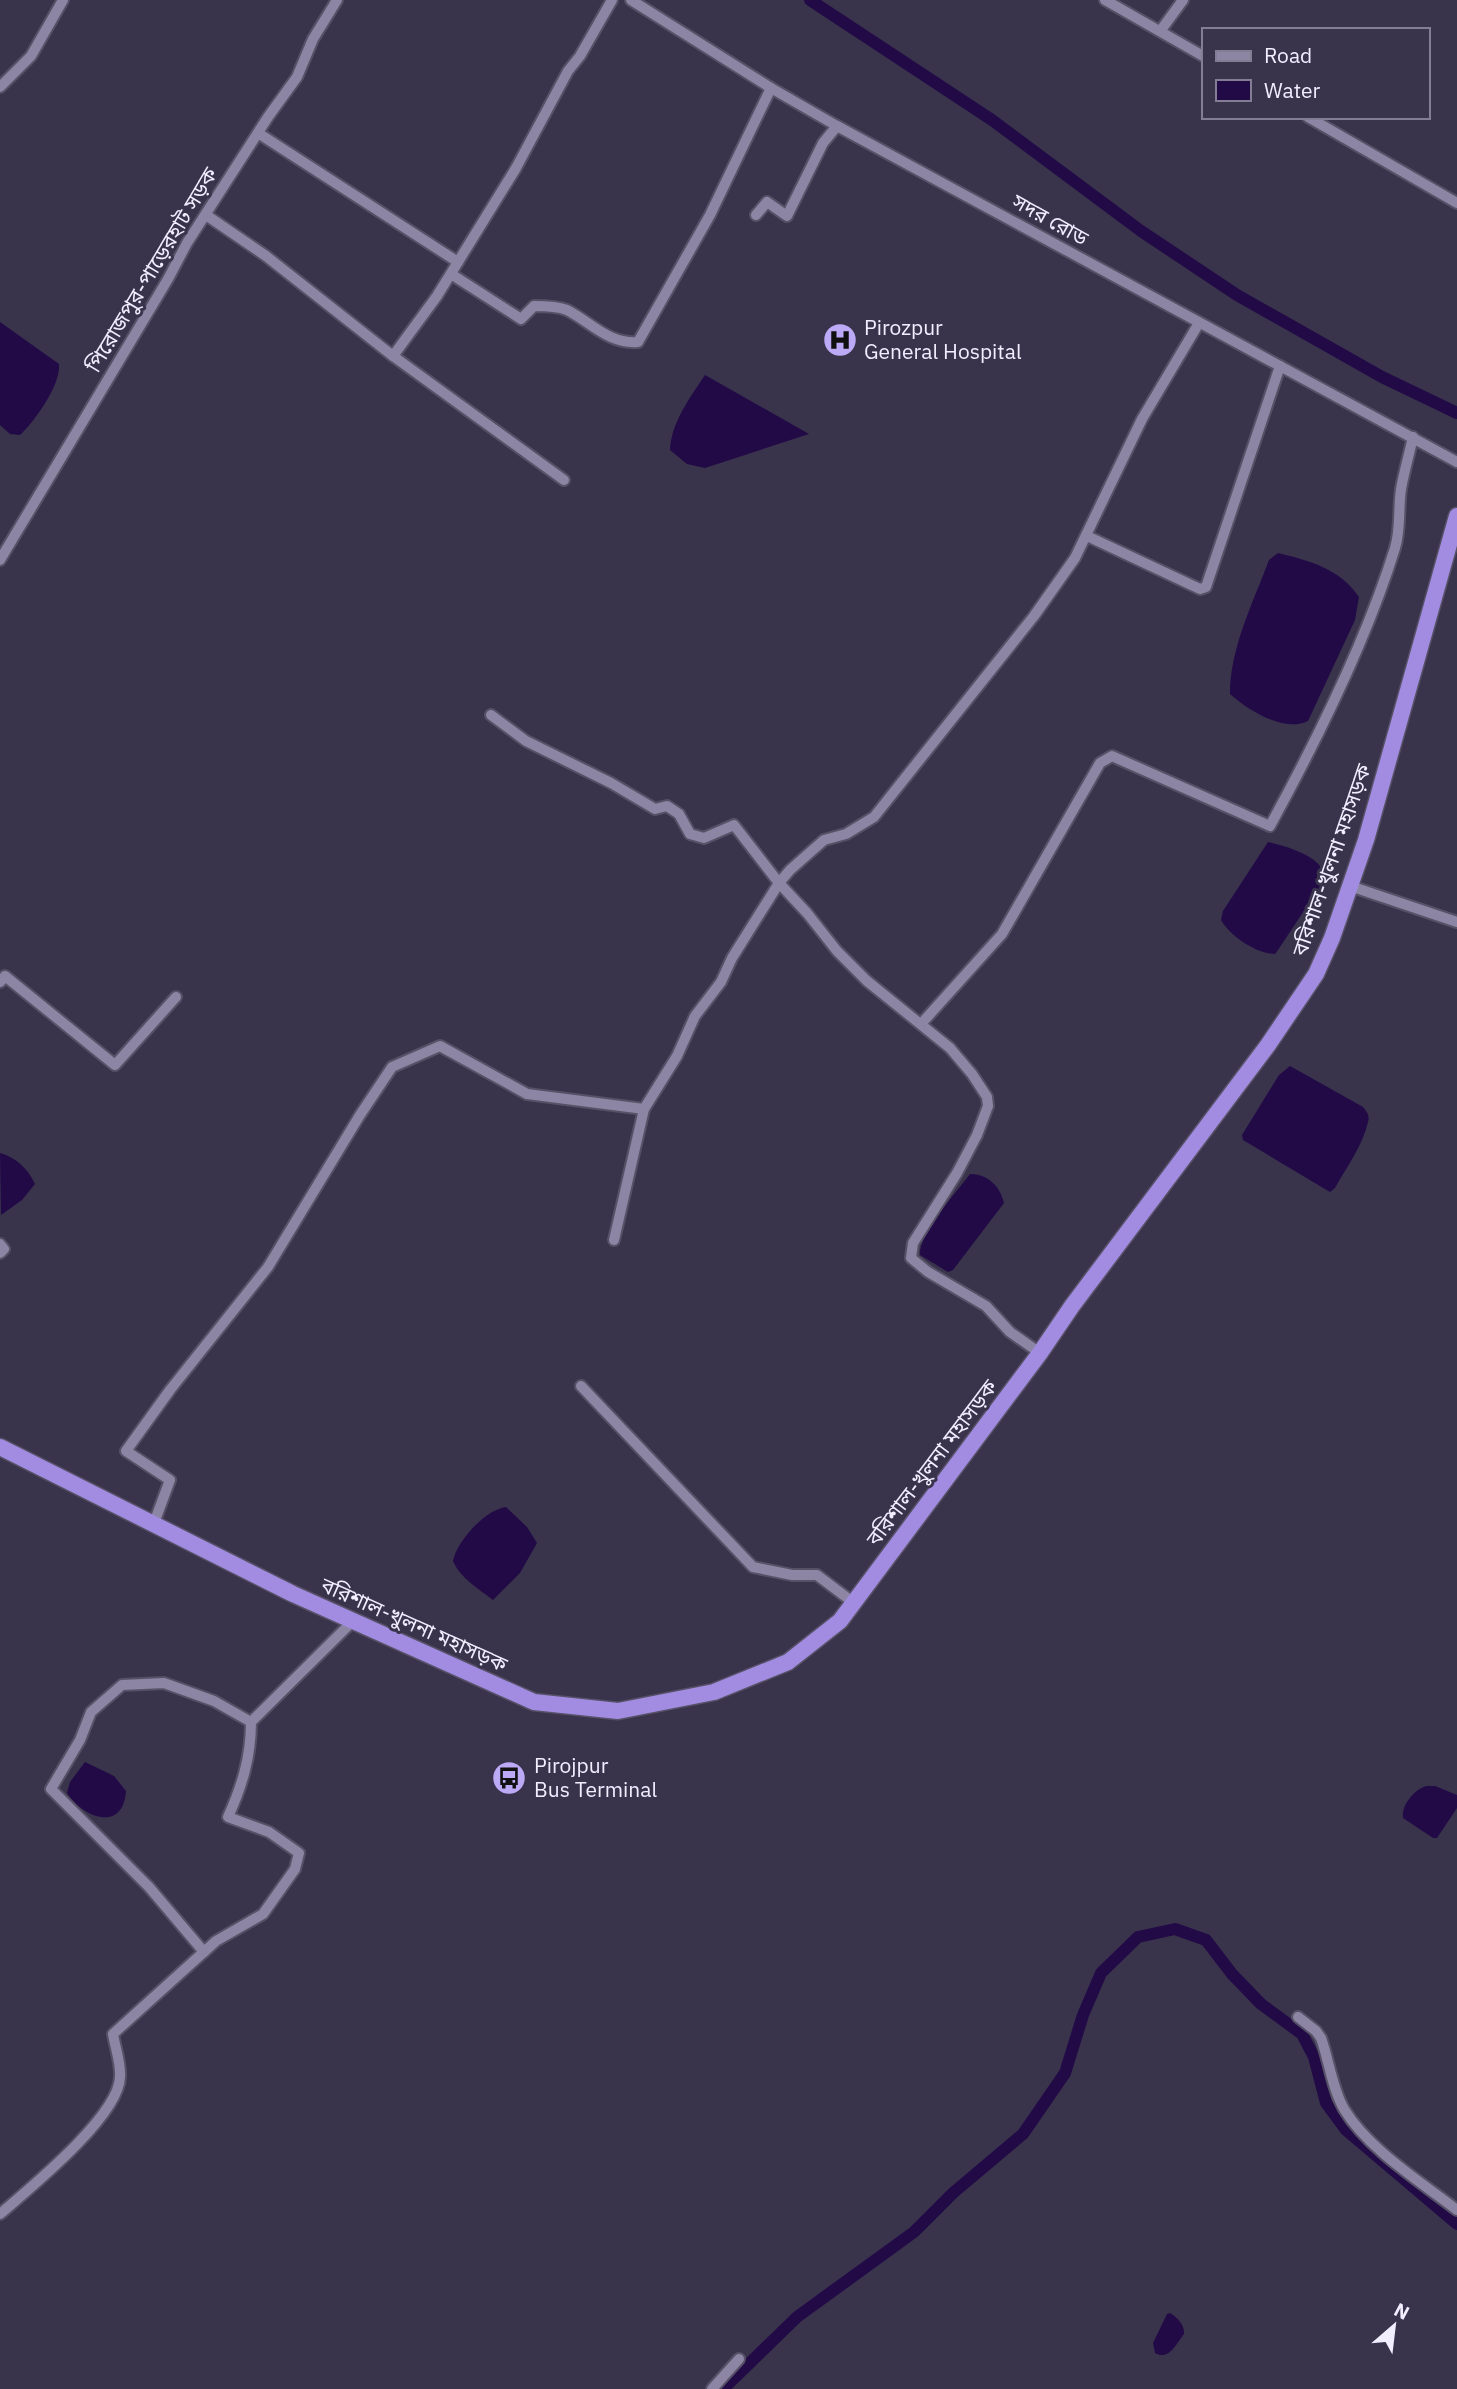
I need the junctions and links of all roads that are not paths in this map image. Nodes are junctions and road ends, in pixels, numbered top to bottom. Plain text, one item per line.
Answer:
1 (63, 0) edge
2 (337, 0) edge
3 (612, 0) edge
4 (1105, 0) edge
5 (1183, 0) edge
6 (635, 1) edge
7 (1161, 30) junction
8 (1202, 55) edge
9 (0, 87) edge
10 (771, 88) junction
11 (1312, 119) edge
12 (837, 126) junction
13 (258, 134) junction
14 (1457, 202) edge
15 (206, 215) junction
16 (756, 215) dead end
17 (458, 262) junction
18 (451, 274) junction
19 (1199, 323) junction
20 (393, 356) junction
21 (1280, 366) junction
22 (1413, 437) junction
23 (1457, 462) edge
24 (564, 480) dead end
25 (1457, 516) edge
26 (1454, 531) edge
27 (1087, 536) junction
28 (0, 560) edge
29 (491, 715) dead end
30 (779, 883) junction
31 (1350, 886) junction
32 (1457, 922) edge
33 (0, 982) edge
34 (176, 997) dead end
35 (921, 1024) junction
36 (644, 1108) junction
37 (614, 1240) dead end
38 (0, 1244) edge
39 (0, 1253) edge
40 (1040, 1353) junction
41 (581, 1386) dead end
42 (0, 1447) edge
43 (154, 1523) junction
44 (854, 1603) junction
45 (354, 1621) junction
46 (251, 1722) junction
47 (204, 1952) junction
48 (1297, 2017) dead end
49 (1457, 2210) edge
50 (0, 2214) edge
51 (740, 2359) dead end
52 (712, 2389) edge

1 - 9 street
2 - 13 street, পিরোজপুর-পাড়েরহাট সড়ক
3 - 17 street
4 - 7 street
5 - 7 street
6 - 10 street, সদর রোড
7 - 8 street
10 - 12 street, সদর রোড
10 - 18 street
11 - 14 street
12 - 16 street
12 - 19 street, সদর রোড
13 - 15 street, পিরোজপুর-পাড়েরহাট সড়ক
13 - 17 street
15 - 20 street
15 - 28 street, পিরোজপুর-পাড়েরহাট সড়ক
17 - 18 street
18 - 20 street
19 - 21 street, সদর রোড
19 - 27 street
20 - 24 street
21 - 22 street, সদর রোড
21 - 27 street
22 - 23 street, সদর রোড
22 - 35 street
25 - 26 highway, বরিশাল-খুলনা মহাসড়ক
26 - 31 highway, বরিশাল-খুলনা মহাসড়ক
27 - 30 street
29 - 30 street
30 - 35 street
30 - 36 street
31 - 32 street
31 - 40 highway, বরিশাল-খুলনা মহাসড়ক
33 - 34 street
35 - 40 street
36 - 37 street
36 - 43 street
38 - 39 street
40 - 44 highway, বরিশাল-খুলনা মহাসড়ক
41 - 44 street
42 - 43 highway, বরিশাল-খুলনা মহাসড়ক
43 - 45 highway, বরিশাল-খুলনা মহাসড়ক
44 - 45 highway, বরিশাল-খুলনা মহাসড়ক
45 - 46 street
46 - 47 street
46 - 47 street
47 - 50 street
48 - 49 street
51 - 52 street

